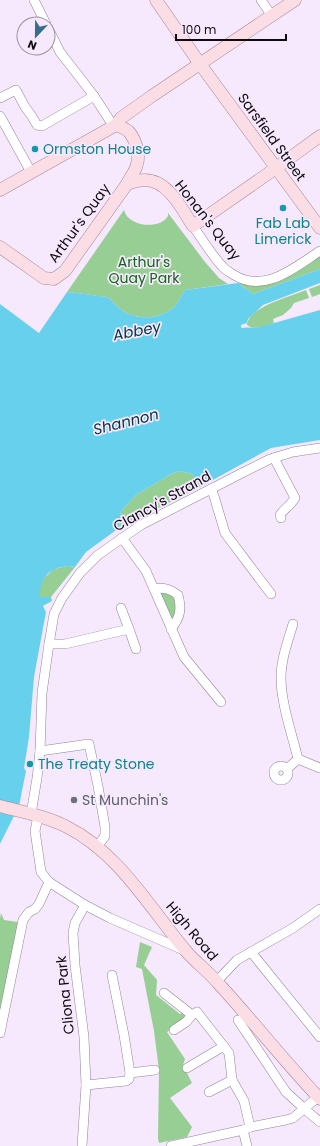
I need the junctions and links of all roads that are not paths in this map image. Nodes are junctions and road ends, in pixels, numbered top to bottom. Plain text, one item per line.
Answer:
1 (34, 0) edge
2 (156, 0) edge
3 (261, 0) edge
4 (295, 0) edge
5 (41, 16) edge
6 (272, 16) junction
7 (56, 44) edge
8 (200, 64) junction
9 (94, 96) junction
10 (0, 98) edge
11 (0, 116) edge
12 (115, 126) junction
13 (320, 136) edge
14 (276, 168) junction
15 (31, 172) junction
16 (126, 184) junction
17 (0, 190) edge
18 (193, 226) junction
19 (320, 228) edge
20 (0, 247) edge
21 (320, 251) edge
22 (320, 448) edge
23 (274, 458) junction
24 (211, 489) junction
25 (281, 518) dead end
26 (122, 538) junction
27 (154, 589) junction
28 (271, 594) dead end
29 (121, 608) dead end
30 (293, 624) dead end
31 (128, 629) junction
32 (171, 629) junction
33 (49, 644) junction
34 (136, 648) dead end
35 (221, 702) dead end
36 (40, 751) junction
37 (298, 759) junction
38 (320, 768) edge
39 (287, 769) dead end
40 (0, 806) edge
41 (30, 814) junction
42 (97, 847) junction
43 (49, 882) junction
44 (85, 905) junction
45 (320, 909) edge
46 (171, 940) junction
47 (251, 952) junction
48 (112, 976) dead end
49 (217, 981) junction
50 (164, 994) dead end
51 (192, 1015) junction
52 (238, 1020) dead end
53 (174, 1030) dead end
54 (0, 1033) edge
55 (320, 1037) edge
56 (224, 1046) junction
57 (187, 1068) dead end
58 (155, 1070) dead end
59 (130, 1073) junction
60 (232, 1080) junction
61 (86, 1085) junction
62 (209, 1092) dead end
63 (319, 1098) edge
64 (304, 1109) junction
65 (320, 1122) edge
66 (246, 1128) junction
67 (82, 1146) edge
68 (171, 1146) edge
69 (247, 1146) edge

1 - 5 street
2 - 8 main road, Sarsfield Street
3 - 6 street
4 - 6 main road
6 - 8 main road
7 - 9 street
8 - 12 main road
8 - 14 main road, Sarsfield Street
9 - 10 street
9 - 12 street
11 - 15 street
12 - 15 main road
12 - 16 main road
13 - 14 main road
14 - 18 main road
14 - 19 main road, Sarsfield Street
15 - 17 main road
16 - 18 main road, Honan's Quay
16 - 20 main road, Arthur's Quay
18 - 21 street, Honan's Quay
22 - 23 street, Clancy's Strand
23 - 24 street, Clancy's Strand
23 - 25 street
24 - 26 street, Clancy's Strand
24 - 28 street
26 - 27 street
26 - 33 street, Clancy's Strand
27 - 32 street
27 - 32 street
29 - 31 street
30 - 37 street
31 - 33 street
31 - 34 street
32 - 35 street
33 - 36 street, Clancy's Strand
36 - 41 street, Clancy's Strand
36 - 42 street
37 - 38 street
37 - 39 street
40 - 41 main road, High Road
41 - 42 main road, High Road
41 - 43 street, Clancy's Strand
42 - 46 main road, High Road
43 - 44 street
43 - 54 street
44 - 46 street
44 - 61 street, Cliona Park
45 - 47 street
46 - 49 main road, High Road
47 - 49 street
47 - 55 street
48 - 59 street
49 - 63 main road, High Road
50 - 51 street
51 - 53 street
51 - 56 street
52 - 64 street
56 - 57 street
56 - 60 street
58 - 59 street
59 - 61 street
60 - 62 street
60 - 66 street
61 - 67 street, Cliona Park
63 - 64 street
64 - 65 street
64 - 66 street
66 - 68 street
66 - 69 street

